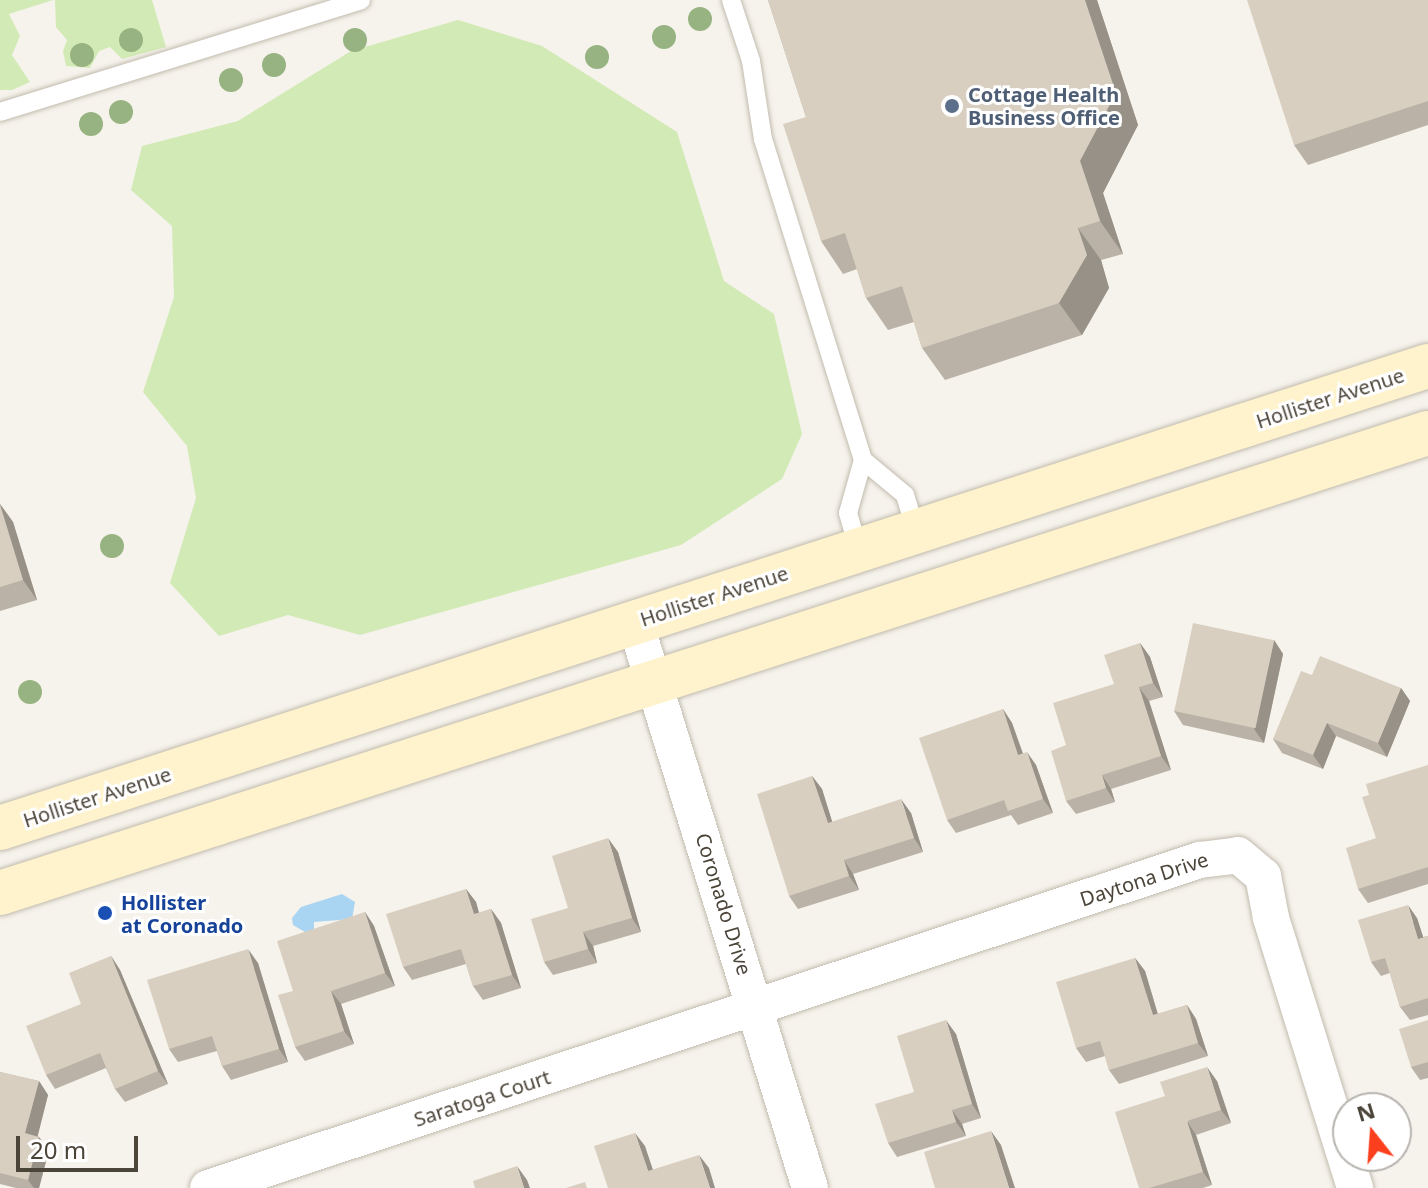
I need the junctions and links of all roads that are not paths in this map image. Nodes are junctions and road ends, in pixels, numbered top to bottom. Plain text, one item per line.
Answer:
1 (361, 0) edge
2 (731, 0) edge
3 (0, 112) edge
4 (1428, 366) edge
5 (1428, 433) edge
6 (863, 460) junction
7 (916, 530) junction
8 (858, 548) junction
9 (635, 622) junction
10 (655, 683) junction
11 (0, 828) edge
12 (0, 893) edge
13 (757, 1008) junction
14 (208, 1188) edge
15 (810, 1188) edge
16 (1355, 1188) edge

1 - 3 lane
2 - 6 lane
4 - 7 main road, Hollister Avenue
5 - 10 main road
6 - 7 lane
6 - 8 lane
7 - 8 main road, Hollister Avenue
8 - 9 main road, Hollister Avenue
9 - 10 street, Coronado Drive
9 - 11 main road, Hollister Avenue
10 - 12 main road
10 - 13 street, Coronado Drive
13 - 14 street, Saratoga Court
13 - 15 street, Coronado Drive
13 - 16 street, Daytona Drive

